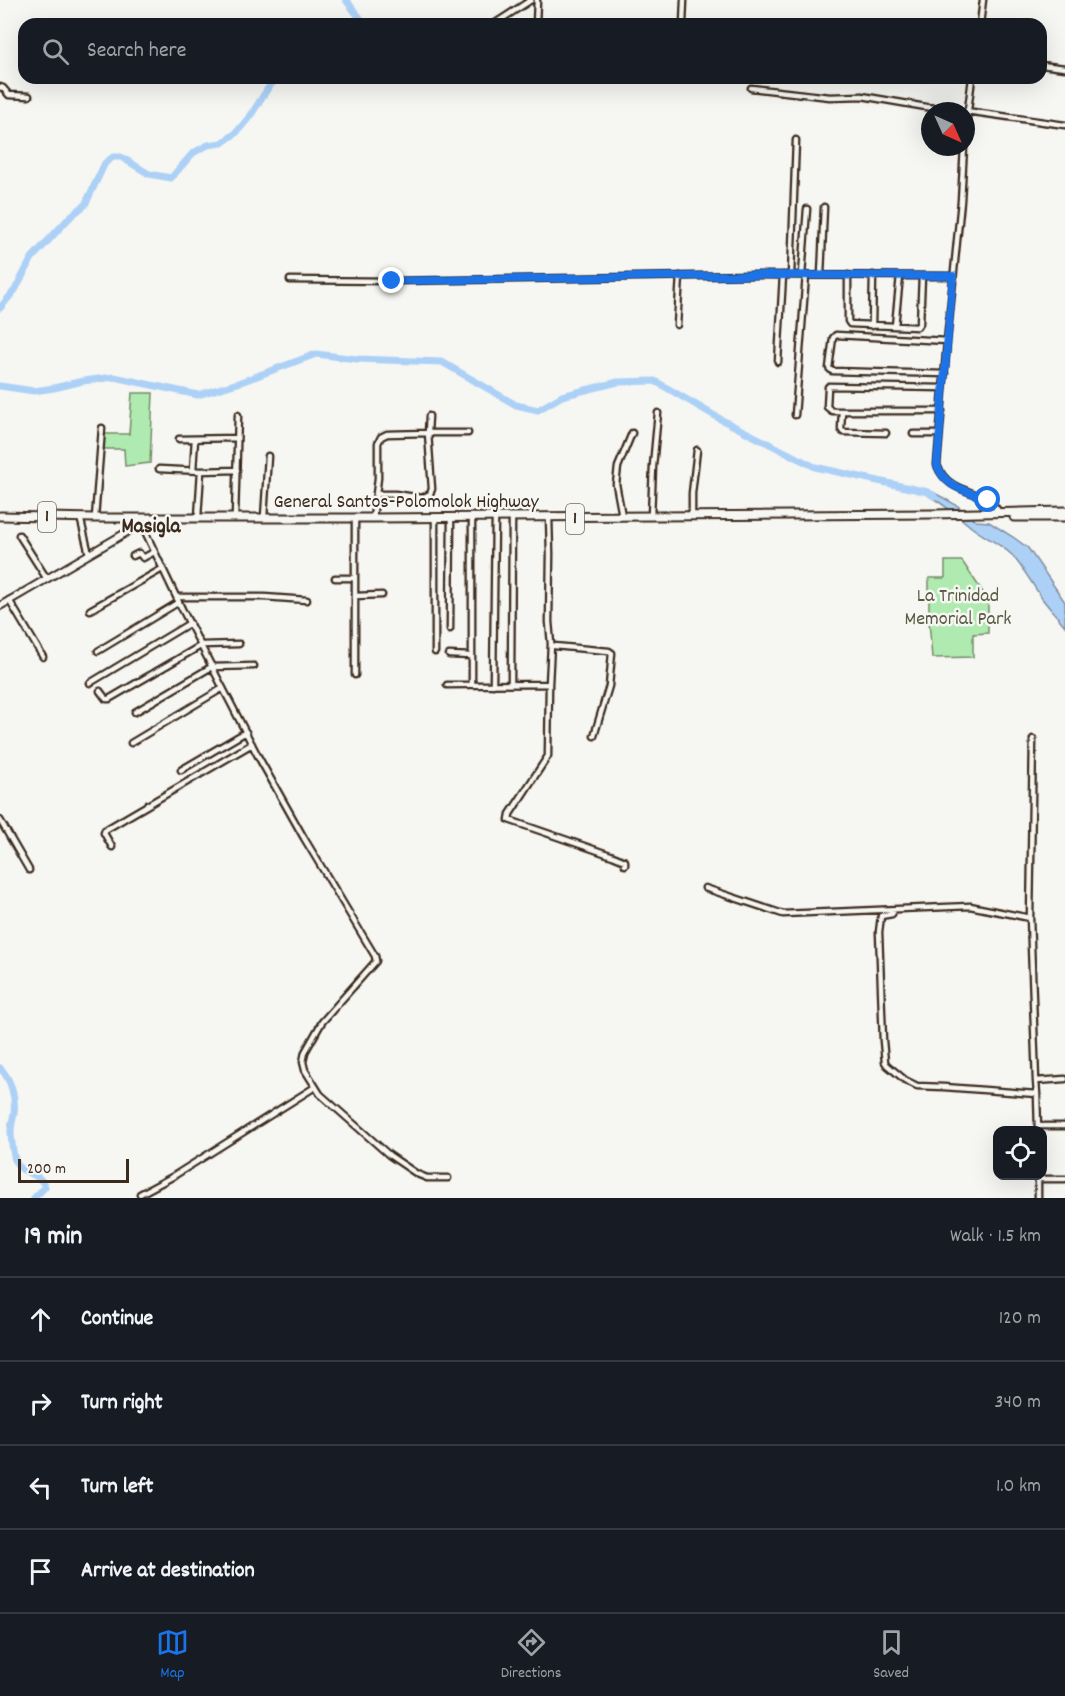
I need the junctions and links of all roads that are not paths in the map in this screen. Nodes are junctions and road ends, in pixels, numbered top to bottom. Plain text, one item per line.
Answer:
1 (531, 0) edge
2 (537, 0) edge
3 (684, 0) edge
4 (983, 0) edge
5 (503, 18) edge
6 (536, 18) edge
7 (683, 18) edge
8 (981, 18) edge
9 (1047, 66) edge
10 (1065, 68) edge
11 (971, 84) edge
12 (0, 87) edge
13 (751, 88) dead end
14 (29, 96) dead end
15 (968, 102) edge
16 (921, 106) edge
17 (975, 113) edge
18 (1065, 125) edge
19 (796, 140) dead end
20 (964, 156) edge
21 (824, 207) dead end
22 (807, 209) dead end
23 (783, 275) junction
24 (791, 275) junction
25 (804, 275) junction
26 (821, 275) junction
27 (848, 275) junction
28 (873, 275) junction
29 (680, 276) junction
30 (900, 276) junction
31 (922, 276) junction
32 (953, 276) junction
33 (290, 280) dead end
34 (677, 325) dead end
35 (872, 326) junction
36 (896, 326) junction
37 (947, 341) junction
38 (778, 362) dead end
39 (945, 374) junction
40 (943, 388) junction
41 (842, 411) junction
42 (942, 411) junction
43 (658, 413) dead end
44 (238, 415) dead end
45 (795, 415) dead end
46 (429, 416) dead end
47 (102, 428) dead end
48 (428, 433) junction
49 (468, 433) dead end
50 (632, 433) dead end
51 (886, 433) dead end
52 (913, 434) dead end
53 (939, 434) junction
54 (237, 438) junction
55 (179, 439) dead end
56 (195, 439) junction
57 (696, 450) dead end
58 (268, 456) dead end
59 (159, 469) dead end
60 (193, 470) junction
61 (237, 470) junction
62 (201, 471) junction
63 (376, 494) junction
64 (978, 495) junction
65 (1065, 511) edge
66 (988, 513) junction
67 (999, 513) junction
68 (948, 515) junction
69 (977, 515) junction
70 (622, 516) junction
71 (651, 516) junction
72 (692, 516) junction
73 (198, 517) junction
74 (235, 517) junction
75 (264, 517) junction
76 (1065, 517) edge
77 (0, 518) edge
78 (95, 518) junction
79 (373, 518) junction
80 (451, 518) junction
81 (472, 518) junction
82 (495, 518) junction
83 (512, 518) junction
84 (549, 518) junction
85 (140, 519) junction
86 (355, 520) junction
87 (435, 520) junction
88 (81, 521) junction
89 (19, 535) dead end
90 (154, 552) junction
91 (89, 554) junction
92 (134, 556) dead end
93 (162, 568) junction
94 (335, 578) dead end
95 (355, 578) junction
96 (47, 579) junction
97 (355, 596) junction
98 (382, 596) dead end
99 (178, 599) junction
100 (9, 600) junction
101 (308, 600) dead end
102 (0, 606) edge
103 (90, 610) dead end
104 (190, 623) junction
105 (450, 629) dead end
106 (239, 644) dead end
107 (551, 644) junction
108 (202, 645) junction
109 (98, 651) dead end
110 (435, 652) dead end
111 (449, 655) dead end
112 (472, 656) junction
113 (43, 657) dead end
114 (254, 666) dead end
115 (213, 667) junction
116 (354, 675) dead end
117 (90, 683) dead end
118 (472, 684) junction
119 (510, 684) junction
120 (549, 684) junction
121 (493, 685) junction
122 (447, 686) dead end
123 (223, 688) junction
124 (100, 691) dead end
125 (135, 712) dead end
126 (246, 732) junction
127 (594, 736) dead end
128 (1033, 739) dead end
129 (131, 743) dead end
130 (252, 744) junction
131 (181, 770) dead end
132 (0, 820) edge
133 (112, 847) dead end
134 (625, 865) dead end
135 (29, 870) dead end
136 (705, 888) dead end
137 (894, 910) junction
138 (1030, 918) junction
139 (1065, 1079) edge
140 (1036, 1081) junction
141 (315, 1087) junction
142 (1037, 1094) junction
143 (1038, 1126) edge
144 (1065, 1126) edge
145 (1047, 1127) edge
146 (1047, 1178) edge
147 (448, 1179) dead end
148 (1065, 1179) edge
149 (1038, 1180) edge
150 (140, 1194) dead end
151 (1038, 1198) edge

1 - 5 street
2 - 6 street
3 - 7 street
4 - 8 street
9 - 10 street
11 - 15 street
12 - 14 street
13 - 16 street
17 - 18 street
19 - 24 street
20 - 32 street
21 - 26 street
22 - 25 street
23 - 24 street
23 - 29 street
23 - 38 street
24 - 25 street
25 - 26 street
25 - 45 street
26 - 27 street
27 - 28 street
27 - 35 street
28 - 30 street
28 - 35 street
29 - 33 street
29 - 34 street
30 - 31 street
30 - 36 street
31 - 32 street
31 - 36 street
32 - 37 street
35 - 36 street
37 - 39 street
37 - 39 street
39 - 40 street
40 - 41 street
40 - 42 street
41 - 42 street
41 - 51 street
42 - 53 street
43 - 71 street
44 - 54 street
46 - 48 street
47 - 78 street
48 - 49 street
48 - 63 street
48 - 63 street
50 - 70 street
52 - 53 street
53 - 64 street
54 - 56 street
54 - 61 street
55 - 56 street
56 - 60 street
57 - 72 street
58 - 75 street
59 - 60 street
60 - 62 street
61 - 62 street
61 - 74 street
62 - 73 street
63 - 79 street
64 - 66 street
64 - 67 street
65 - 67 highway, 1
66 - 67 highway, 1
66 - 69 highway, 1
68 - 69 highway, 1
68 - 72 highway, 1
68 - 84 highway, General Santos-Polomolok Highway / 1
69 - 76 highway, 1
70 - 71 highway, 1
70 - 84 highway, 1
71 - 72 highway, 1
73 - 74 highway, 1
73 - 85 highway, 1
74 - 75 highway, 1
75 - 79 highway, 1
77 - 78 highway, 1
77 - 88 highway, General Santos-Polomolok Highway / 1
78 - 85 highway, 1
79 - 80 highway, 1
80 - 81 highway, 1
80 - 87 highway, General Santos-Polomolok Highway / 1
80 - 105 street
81 - 82 highway, 1
81 - 112 street
82 - 83 highway, 1
82 - 121 street
83 - 84 highway, 1
83 - 119 street
84 - 107 street
85 - 86 highway, General Santos-Polomolok Highway / 1
85 - 88 highway, General Santos-Polomolok Highway / 1
85 - 90 street
85 - 91 main road
86 - 87 highway, General Santos-Polomolok Highway / 1
86 - 95 street
87 - 110 street
88 - 91 street
89 - 96 street
90 - 92 street
90 - 93 street
91 - 96 main road
93 - 99 street
93 - 103 street
94 - 95 street
95 - 97 street
96 - 100 main road
97 - 98 street
97 - 116 street
99 - 101 street
99 - 104 street
99 - 109 street
100 - 102 main road
100 - 113 street
104 - 108 street
104 - 117 street
106 - 108 street
107 - 120 street
107 - 127 street
108 - 115 street
108 - 124 street
111 - 112 street
112 - 118 street
114 - 115 street
115 - 123 street
115 - 125 street
118 - 121 street
118 - 122 street
119 - 120 street
119 - 121 street
120 - 134 street
123 - 126 street
123 - 129 street
126 - 130 street
126 - 131 street
128 - 138 street
130 - 133 street
130 - 141 street
132 - 135 street
136 - 137 street
137 - 138 street
137 - 142 street
138 - 140 street
139 - 140 street
140 - 142 street
141 - 147 street
141 - 150 street
142 - 143 street
144 - 145 street
146 - 148 street
149 - 151 street

